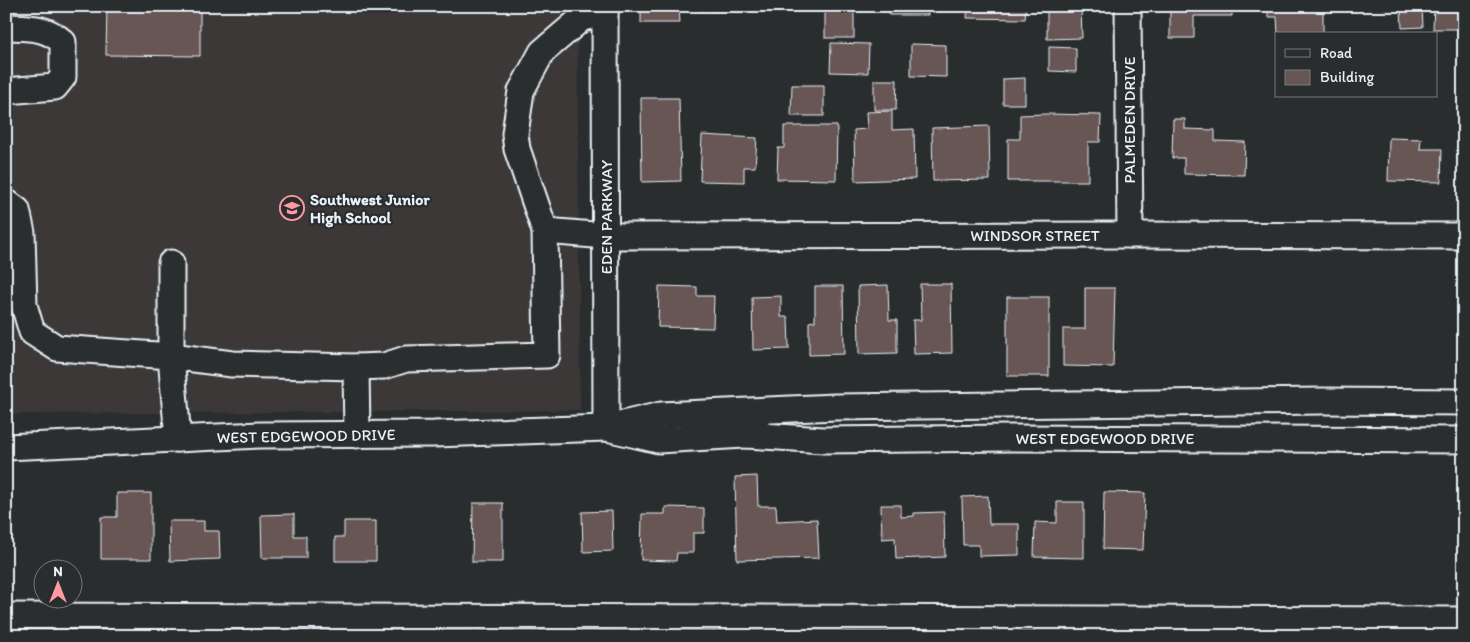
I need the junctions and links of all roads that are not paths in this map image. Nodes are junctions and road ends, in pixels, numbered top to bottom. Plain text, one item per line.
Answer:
1 (1128, 6) edge
2 (605, 10) edge
3 (6, 28) edge
4 (6, 91) edge
5 (6, 202) edge
6 (545, 231) junction
7 (1130, 235) junction
8 (606, 236) junction
9 (1464, 236) edge
10 (171, 263) dead end
11 (14, 268) edge
12 (171, 356) junction
13 (356, 367) junction
14 (1464, 402) edge
15 (997, 406) junction
16 (606, 428) junction
17 (357, 435) junction
18 (747, 435) junction
19 (178, 439) junction
20 (1464, 440) edge
21 (6, 447) edge
22 (6, 616) edge
23 (1464, 620) edge
24 (90, 626) edge
25 (1438, 628) edge

1 - 7 street, PALMEDEN DRIVE
2 - 6 street
2 - 8 street, EDEN PARKWAY
3 - 4 street
5 - 11 street
6 - 8 street, WINDSOR STREET
6 - 13 street
7 - 8 street, WINDSOR STREET
7 - 9 street, WINDSOR STREET
8 - 16 street, EDEN PARKWAY
10 - 12 street
11 - 12 street
12 - 13 street
12 - 19 street
13 - 17 street
14 - 15 street, WEST EDGEWOOD DRIVE
15 - 16 street, WEST EDGEWOOD DRIVE
15 - 18 street, WEST EDGEWOOD DRIVE
16 - 17 street, WEST EDGEWOOD DRIVE
16 - 18 street, WEST EDGEWOOD DRIVE
17 - 19 street, WEST EDGEWOOD DRIVE
18 - 20 street, WEST EDGEWOOD DRIVE
19 - 21 street, WEST EDGEWOOD DRIVE
22 - 24 street
23 - 25 street
24 - 25 street

